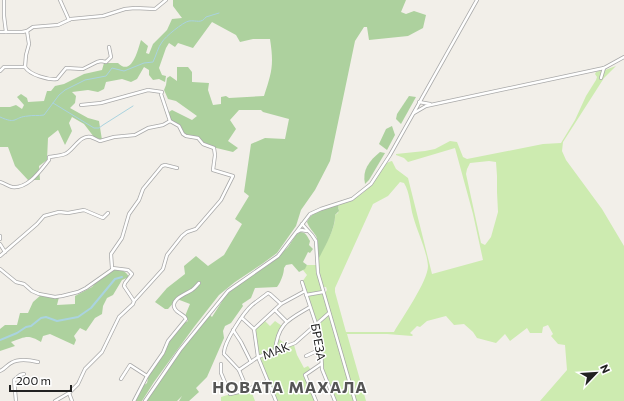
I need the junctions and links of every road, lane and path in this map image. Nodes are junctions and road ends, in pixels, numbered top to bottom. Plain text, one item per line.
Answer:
1 (4, 0) edge
2 (60, 0) edge
3 (166, 0) edge
4 (475, 1) edge
5 (69, 20) junction
6 (27, 31) junction
7 (0, 32) edge
8 (6, 32) junction
9 (109, 47) dead end
10 (624, 57) edge
11 (25, 67) junction
12 (604, 68) junction
13 (0, 71) edge
14 (601, 78) dead end
15 (424, 94) junction
16 (419, 102) junction
17 (81, 104) dead end
18 (427, 105) junction
19 (412, 114) junction
20 (170, 121) junction
21 (177, 168) dead end
22 (0, 182) edge
23 (108, 213) dead end
24 (305, 220) junction
25 (302, 224) junction
26 (310, 232) junction
27 (295, 234) junction
28 (0, 236) edge
29 (0, 239) edge
30 (0, 244) edge
31 (6, 252) junction
32 (0, 256) edge
33 (0, 269) edge
34 (113, 269) junction
35 (302, 282) dead end
36 (199, 283) dead end
37 (305, 291) junction
38 (323, 292) junction
39 (306, 295) junction
40 (134, 301) junction
41 (281, 304) junction
42 (310, 308) junction
43 (274, 310) junction
44 (329, 312) junction
45 (242, 318) junction
46 (286, 321) junction
47 (316, 324) junction
48 (254, 329) junction
49 (233, 330) junction
50 (322, 349) junction
51 (275, 351) junction
52 (306, 356) dead end
53 (258, 357) junction
54 (38, 362) dead end
55 (251, 362) junction
56 (220, 364) dead end
57 (321, 364) junction
58 (239, 370) junction
59 (0, 371) edge
60 (24, 374) dead end
61 (147, 376) junction
62 (121, 379) dead end
63 (268, 381) junction
64 (247, 389) junction
65 (69, 393) junction
66 (16, 401) edge
67 (55, 401) edge
68 (72, 401) edge
69 (134, 401) edge
70 (145, 401) edge
71 (276, 401) edge
72 (316, 401) edge
73 (334, 401) edge
74 (355, 401) edge

1 - 8 street
2 - 5 street
3 - 5 street
4 - 15 street
5 - 6 street
6 - 8 street
6 - 11 street
7 - 8 street
9 - 11 street
10 - 12 street
11 - 13 street
12 - 14 street
12 - 18 street
15 - 16 street
15 - 18 street
16 - 18 street
16 - 19 street
17 - 20 street
18 - 19 street
19 - 24 street
20 - 22 street
20 - 40 street
21 - 34 street
23 - 31 street
24 - 25 street
24 - 26 street
25 - 26 street
25 - 27 street
26 - 27 street
26 - 38 street
27 - 70 street
28 - 29 street
30 - 31 street
31 - 32 street
33 - 34 street
34 - 40 street
35 - 37 street, БРЕЗА
36 - 61 street
37 - 39 street, БРЕЗА
37 - 41 street
38 - 39 street
38 - 44 street
39 - 42 street, БРЕЗА
40 - 65 street
41 - 43 street
41 - 45 street
42 - 46 street
42 - 47 street, БРЕЗА
43 - 46 street
43 - 48 street
44 - 47 street, МАК
44 - 74 street
45 - 48 street
45 - 49 street
46 - 51 street
47 - 50 street, БРЕЗА
47 - 51 street, МАК
48 - 53 street
49 - 55 street
49 - 58 street
50 - 52 street
50 - 57 street, БРЕЗА
51 - 53 street, МАК
53 - 55 street, МАК
53 - 63 street
54 - 59 street
55 - 58 street, МАК
56 - 64 street
57 - 72 street
57 - 73 street, БРЕЗА
58 - 64 street
60 - 66 street
61 - 62 street
61 - 69 street
63 - 64 street
63 - 71 street
65 - 67 street
65 - 68 street

